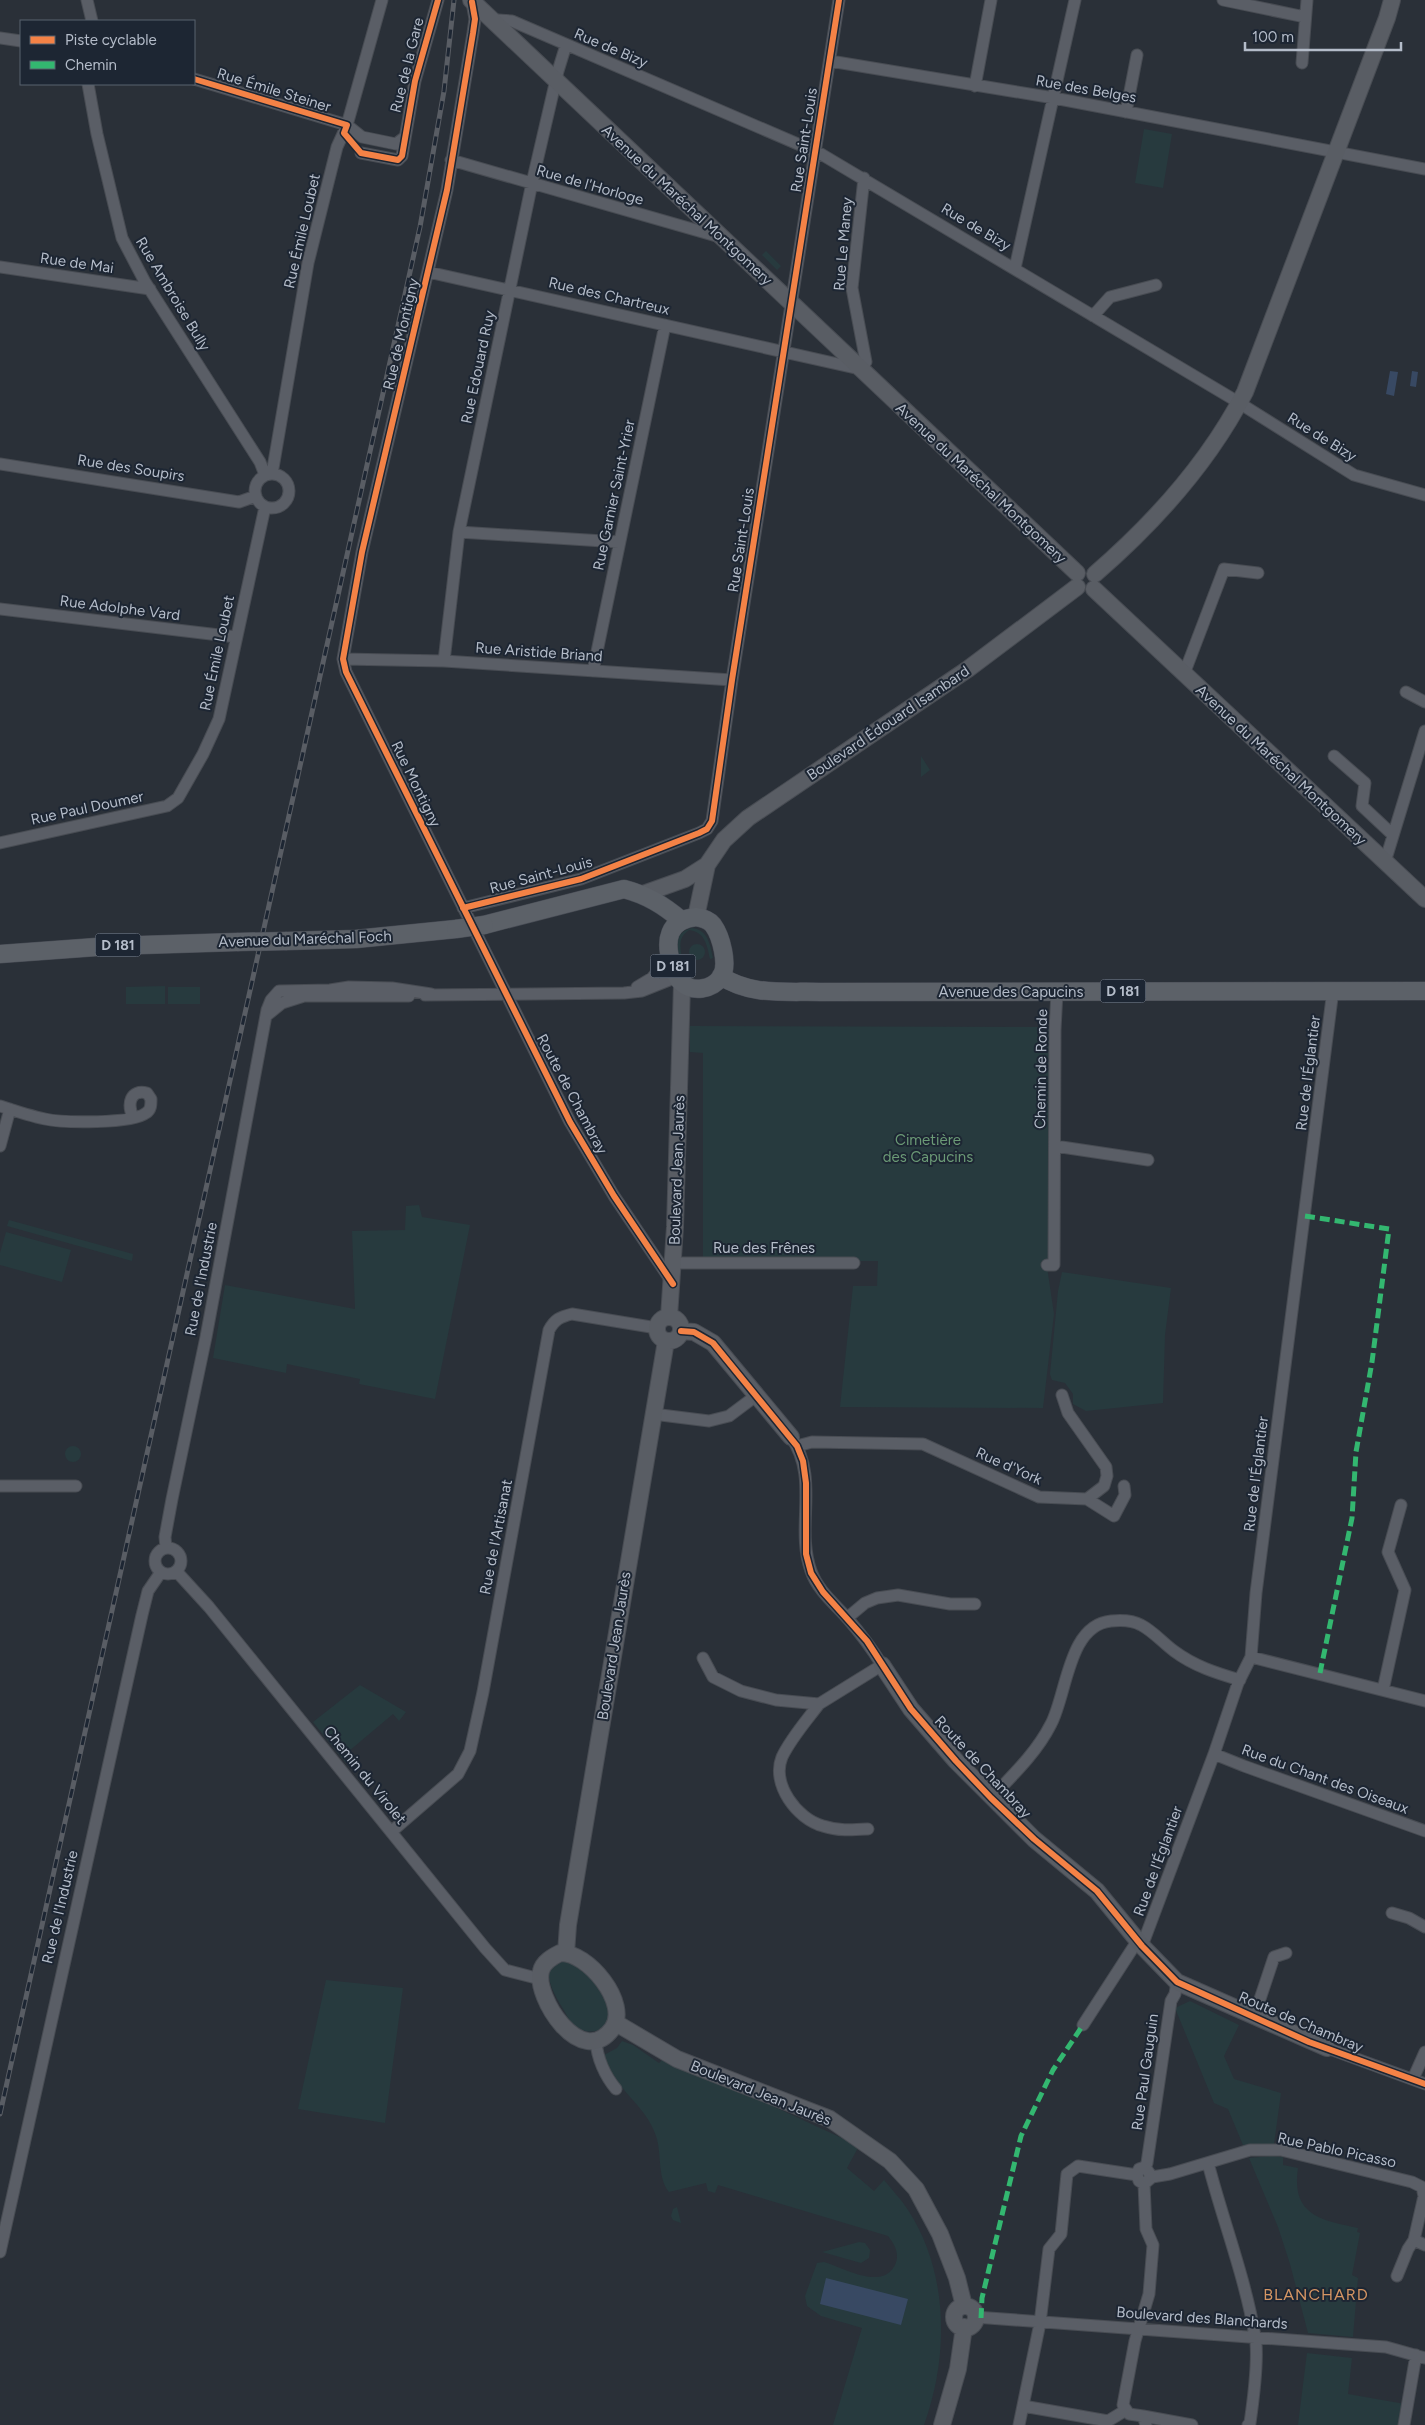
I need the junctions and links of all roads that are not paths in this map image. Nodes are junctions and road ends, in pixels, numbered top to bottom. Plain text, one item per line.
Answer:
1 (88, 0) edge
2 (382, 0) edge
3 (438, 0) edge
4 (839, 0) edge
5 (991, 0) edge
6 (1075, 0) edge
7 (1223, 0) edge
8 (1307, 0) edge
9 (1392, 0) edge
10 (472, 1) edge
11 (1305, 17) junction
12 (92, 20) edge
13 (493, 22) junction
14 (0, 38) edge
15 (20, 41) edge
16 (566, 45) junction
17 (1138, 55) dead end
18 (830, 60) junction
19 (1302, 63) dead end
20 (195, 79) edge
21 (555, 81) junction
22 (88, 85) edge
23 (975, 86) junction
24 (1054, 98) junction
25 (1126, 112) junction
26 (347, 125) junction
27 (405, 137) junction
28 (816, 151) junction
29 (1336, 152) junction
30 (360, 153) dead end
31 (451, 160) junction
32 (1425, 169) edge
33 (864, 178) junction
34 (532, 183) junction
35 (721, 237) junction
36 (0, 267) edge
37 (1015, 268) junction
38 (428, 272) junction
39 (1156, 285) dead end
40 (510, 289) junction
41 (150, 290) junction
42 (790, 303) junction
43 (1093, 316) junction
44 (666, 325) junction
45 (783, 351) junction
46 (860, 369) junction
47 (1240, 403) junction
48 (0, 464) edge
49 (269, 474) junction
50 (256, 496) junction
51 (1425, 496) edge
52 (265, 507) junction
53 (459, 532) junction
54 (619, 542) junction
55 (1258, 573) dead end
56 (1077, 580) junction
57 (1095, 581) junction
58 (0, 609) edge
59 (236, 637) junction
60 (343, 659) junction
61 (444, 661) junction
62 (593, 671) junction
63 (346, 672) joint
64 (1184, 674) junction
65 (732, 680) junction
66 (1406, 692) dead end
67 (1425, 702) edge
68 (1425, 731) edge
69 (1334, 756) dead end
70 (178, 798) joint
71 (1393, 835) junction
72 (0, 843) edge
73 (1385, 862) junction
74 (707, 865) junction
75 (605, 893) junction
76 (643, 894) junction
77 (1425, 899) edge
78 (463, 908) junction
79 (689, 919) junction
80 (668, 938) junction
81 (0, 954) edge
82 (670, 956) junction
83 (721, 976) junction
84 (680, 980) junction
85 (700, 990) junction
86 (1333, 990) junction
87 (1425, 990) edge
88 (1057, 992) junction
89 (624, 993) junction
90 (431, 994) junction
91 (506, 994) junction
92 (266, 1016) junction
93 (682, 1022) junction
94 (5, 1108) edge
95 (133, 1117) dead end
96 (0, 1146) edge
97 (1054, 1146) junction
98 (1148, 1160) dead end
99 (674, 1263) junction
100 (854, 1263) dead end
101 (1047, 1265) dead end
102 (673, 1284) junction
103 (664, 1329) junction
104 (757, 1395) junction
105 (1062, 1395) dead end
106 (652, 1414) junction
107 (794, 1442) junction
108 (0, 1486) edge
109 (76, 1486) dead end
110 (1124, 1486) dead end
111 (1087, 1498) junction
112 (1401, 1505) dead end
113 (166, 1548) junction
114 (160, 1572) junction
115 (177, 1572) junction
116 (974, 1604) dead end
117 (847, 1618) junction
118 (1251, 1657) junction
119 (703, 1658) dead end
120 (882, 1665) junction
121 (1240, 1680) junction
122 (1383, 1690) junction
123 (1425, 1701) edge
124 (819, 1704) junction
125 (1214, 1754) junction
126 (991, 1798) junction
127 (868, 1829) dead end
128 (1425, 1831) edge
129 (391, 1832) junction
130 (1392, 1913) dead end
131 (1425, 1927) edge
132 (1140, 1943) junction
133 (566, 1953) junction
134 (1286, 1953) dead end
135 (540, 1979) junction
136 (1177, 1982) junction
137 (1254, 2017) junction
138 (616, 2023) junction
139 (1083, 2025) dead end
140 (596, 2041) junction
141 (1327, 2048) joint
142 (1425, 2052) edge
143 (1413, 2079) junction
144 (1425, 2084) edge
145 (616, 2089) dead end
146 (1208, 2163) junction
147 (1145, 2176) junction
148 (1414, 2240) junction
149 (1425, 2245) edge
150 (0, 2252) edge
151 (1398, 2276) dead end
152 (968, 2317) junction
153 (1040, 2323) junction
154 (1140, 2329) junction
155 (1255, 2336) junction
156 (1421, 2356) edge
157 (1022, 2406) junction
158 (1126, 2410) junction
159 (1144, 2421) edge
160 (942, 2425) edge
161 (1019, 2425) edge
162 (1192, 2425) edge
163 (1248, 2425) edge
164 (1404, 2425) edge

1 - 12 street
2 - 26 street, Rue Émile Loubet
3 - 27 street, Rue de la Gare
4 - 18 street, Rue Saint-Louis
5 - 23 street
6 - 24 street
7 - 11 street
8 - 11 street
9 - 29 main road
10 - 13 main road, Avenue du Maréchal Montgomery
10 - 31 street, Rue de Montigny
11 - 19 street
13 - 16 street, Rue de Bizy
13 - 21 main road, Avenue du Maréchal Montgomery
14 - 15 street
16 - 21 street, Rue Edouard Ruy
16 - 28 street, Rue de Bizy
17 - 25 street
18 - 23 street, Rue des Belges
18 - 28 street, Rue Saint-Louis
20 - 26 street, Rue Émile Steiner
21 - 34 street, Rue Edouard Ruy
21 - 35 main road, Avenue du Maréchal Montgomery
22 - 41 street, Rue Ambroise Bully
23 - 24 street, Rue des Belges
24 - 25 street, Rue des Belges
24 - 37 street
25 - 29 street, Rue des Belges
26 - 27 street, Rue Émile Steiner
26 - 49 street, Rue Émile Loubet
27 - 30 street, Rue de la Gare
28 - 33 street, Rue de Bizy
28 - 42 street, Rue Saint-Louis
29 - 32 street, Rue des Belges
29 - 47 main road
31 - 34 street, Rue de l'Horloge
31 - 38 street, Rue de Montigny
33 - 37 street, Rue de Bizy
33 - 46 street, Rue Le Maney
34 - 35 street, Rue de l'Horloge
34 - 40 street, Rue Edouard Ruy
35 - 42 main road, Avenue du Maréchal Montgomery
36 - 41 street, Rue de Mai
37 - 43 street, Rue de Bizy
38 - 40 street, Rue des Chartreux
38 - 60 street, Rue de Montigny
39 - 43 street
40 - 44 street, Rue des Chartreux
40 - 53 street, Rue Edouard Ruy
41 - 49 street, Rue Ambroise Bully
42 - 45 street, Rue Saint-Louis
42 - 46 main road, Avenue du Maréchal Montgomery
43 - 47 street, Rue de Bizy
44 - 45 street, Rue des Chartreux
44 - 54 street, Rue Garnier Saint-Yrier
45 - 46 street, Rue des Chartreux
45 - 65 street, Rue Saint-Louis
46 - 56 main road, Avenue du Maréchal Montgomery
47 - 51 street, Rue de Bizy
47 - 57 main road
48 - 50 street, Rue des Soupirs
49 - 50 street
49 - 52 street
50 - 52 street
52 - 59 street, Rue Émile Loubet
53 - 54 street
53 - 61 street, Rue Edouard Ruy
54 - 62 street, Rue Garnier Saint-Yrier
55 - 64 street
56 - 57 main road
56 - 74 main road, Boulevard Édouard Isambard
57 - 64 main road, Avenue du Maréchal Montgomery
58 - 59 street, Rue Adolphe Vard
59 - 70 street, Rue Émile Loubet
60 - 61 street, Rue Aristide Briand
60 - 63 street, Rue de Montigny
61 - 62 street, Rue Aristide Briand
62 - 65 street, Rue Aristide Briand
63 - 78 street, Rue Montigny
64 - 73 main road, Avenue du Maréchal Montgomery
65 - 78 street, Rue Saint-Louis
66 - 67 street
68 - 71 street
69 - 71 street
70 - 72 street, Rue Paul Doumer
71 - 73 street
73 - 77 main road, Avenue du Maréchal Montgomery
74 - 76 main road, Boulevard Édouard Isambard
74 - 79 main road, Boulevard Édouard Isambard
75 - 76 main road, Avenue du Maréchal Foch / D 181
75 - 80 main road, D 181
75 - 81 main road, Avenue du Maréchal Foch / D 181, bridge
76 - 79 main road, Avenue du Maréchal Foch / D 181
78 - 91 street, Route de Chambray
79 - 80 main road, D 181
79 - 83 main road, D 181
80 - 82 main road, D 181
82 - 84 main road, D 181
82 - 89 street
83 - 85 main road, D 181
83 - 88 main road, Avenue des Capucins / D 181
84 - 85 main road, D 181
84 - 89 street
84 - 93 main road, Boulevard Jean Jaurès
85 - 93 main road, Boulevard Jean Jaurès
86 - 87 main road, Avenue des Capucins / D 181
86 - 88 main road, Avenue des Capucins / D 181
86 - 118 street, Rue de l'Églantier
88 - 97 street, Chemin de Ronde
89 - 91 street
90 - 91 street
90 - 92 street
90 - 92 street, Rue de l'Industrie
91 - 102 street, Route de Chambray
92 - 113 street, Rue de l'Industrie
93 - 99 main road, Boulevard Jean Jaurès
94 - 95 street
94 - 96 street
97 - 98 street, Chemin de Ronde
97 - 101 street, Chemin de Ronde
99 - 100 street, Rue des Frênes
99 - 102 main road, Boulevard Jean Jaurès
102 - 103 main road, Boulevard Jean Jaurès
103 - 104 main road, Route de Chambray
103 - 106 main road, Boulevard Jean Jaurès
103 - 129 street, Rue de l'Artisanat
104 - 106 street
104 - 107 main road, Route de Chambray
105 - 111 street
106 - 133 main road, Boulevard Jean Jaurès
107 - 111 street, Rue d'York
107 - 117 street, Route de Chambray
108 - 109 street
110 - 111 street
112 - 122 street
113 - 114 street
113 - 115 street
114 - 115 street
114 - 150 street, Rue de l'Industrie
115 - 129 street, Chemin du Virolet
116 - 117 street
117 - 120 street, Route de Chambray
118 - 121 street, Rue de l'Églantier
118 - 122 street
119 - 124 street
120 - 124 street
120 - 126 main road, Route de Chambray
121 - 125 street, Rue de l'Églantier
121 - 126 street
122 - 123 street
124 - 127 street
125 - 128 street, Rue du Chant des Oiseaux
125 - 132 street, Rue de l'Églantier
126 - 132 main road, Route de Chambray
129 - 135 street, Chemin du Virolet
130 - 131 street
132 - 136 main road, Route de Chambray
132 - 139 street, Rue de l'Églantier
133 - 135 main road
133 - 138 main road
134 - 137 street
135 - 140 main road
136 - 137 main road, Route de Chambray
136 - 147 street, Rue Paul Gauguin
137 - 141 main road, Route de Chambray
138 - 140 main road
138 - 152 main road, Boulevard Jean Jaurès
140 - 145 street
141 - 143 street, Route de Chambray
142 - 143 street
143 - 144 street, Route de Chambray
146 - 147 street, Rue Pablo Picasso
146 - 148 street, Rue Pablo Picasso
146 - 155 street
147 - 153 street, Rue Pablo Picasso
147 - 154 street, Rue Paul Gauguin
148 - 149 street
148 - 151 street
152 - 153 street, Boulevard des Blanchards
152 - 160 main road
153 - 154 street, Boulevard des Blanchards
153 - 157 street, Rue Pablo Picasso
154 - 155 street, Boulevard des Blanchards
154 - 158 street, Rue Paul Gauguin
155 - 156 street, Boulevard des Blanchards
155 - 163 street
156 - 164 street
157 - 158 street
157 - 161 street, Rue Pablo Picasso
158 - 159 street
159 - 162 street

